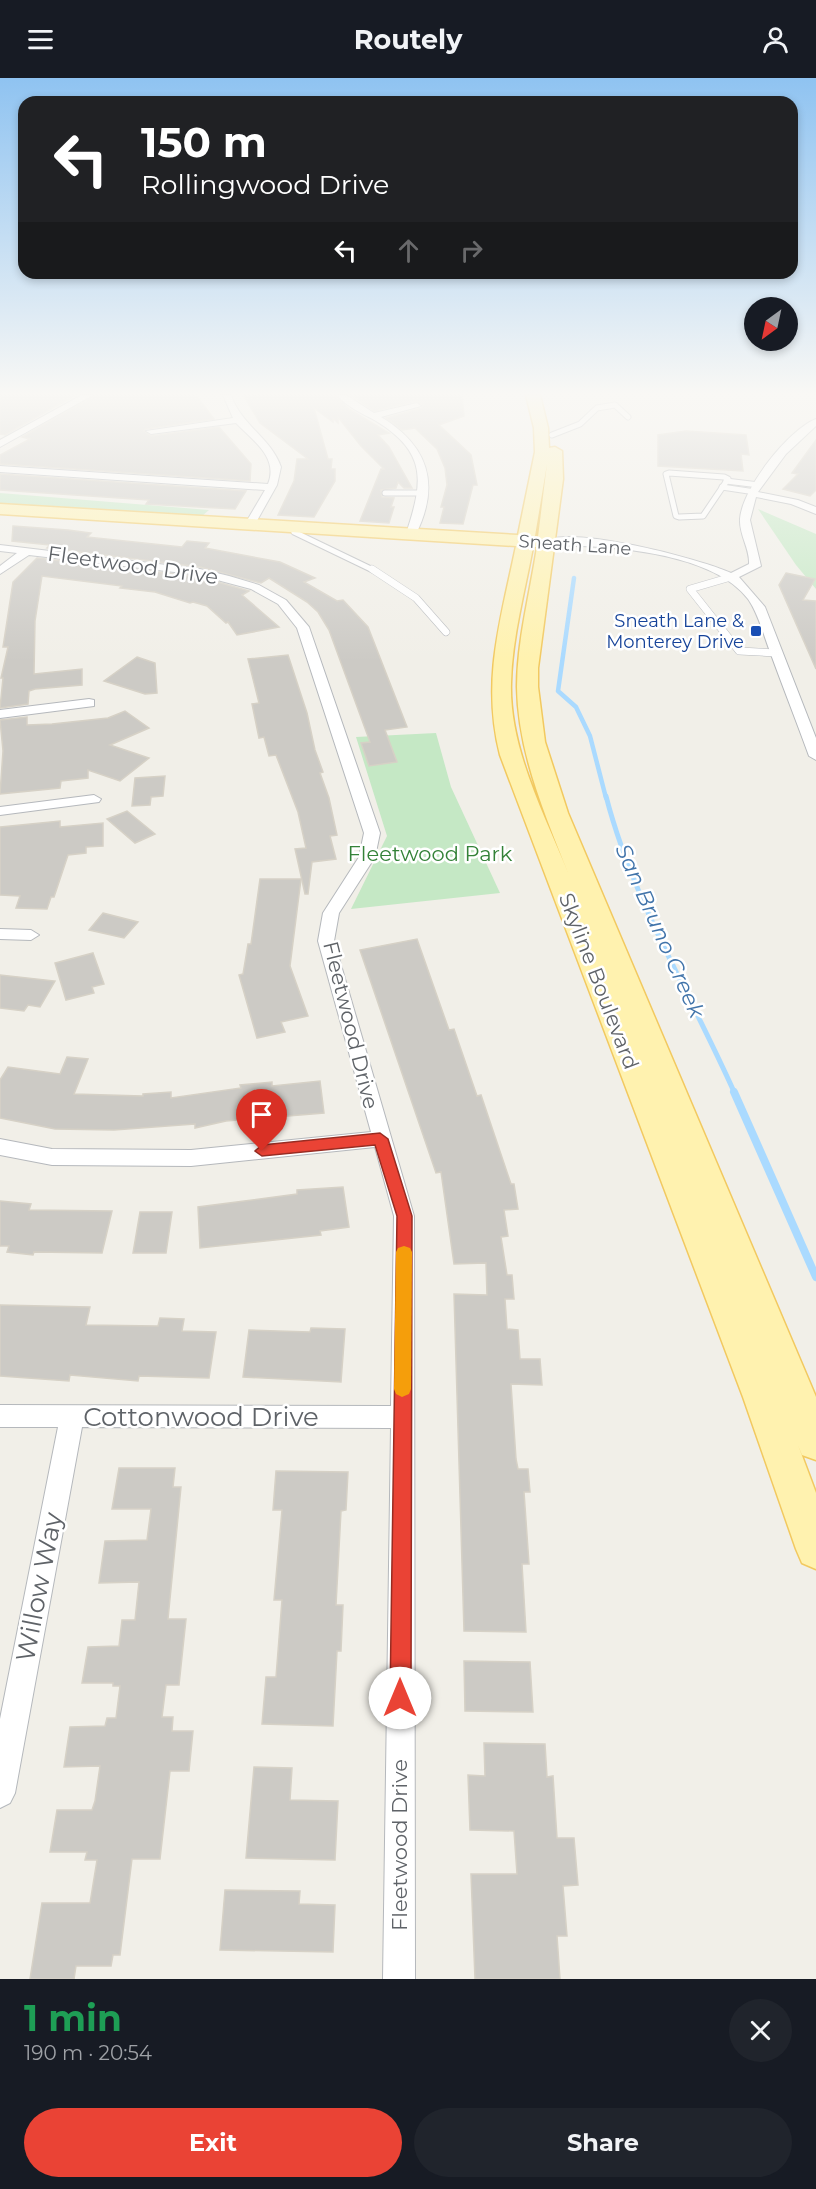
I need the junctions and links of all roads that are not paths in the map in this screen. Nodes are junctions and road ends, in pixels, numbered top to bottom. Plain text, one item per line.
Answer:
1 (222, 484) edge
2 (272, 484) edge
3 (424, 484) edge
4 (540, 484) edge
5 (552, 484) edge
6 (668, 484) edge
7 (724, 484) joint
8 (761, 484) edge
9 (271, 487) junction
10 (756, 490) junction
11 (385, 493) dead end
12 (424, 493) junction
13 (0, 509) edge
14 (816, 511) edge
15 (249, 524) junction
16 (297, 527) junction
17 (411, 534) junction
18 (535, 542) junction
19 (0, 548) edge
20 (27, 550) junction
21 (0, 571) edge
22 (731, 578) junction
23 (446, 632) dead end
24 (776, 654) junction
25 (88, 703) dead end
26 (0, 714) edge
27 (816, 756) edge
28 (94, 799) dead end
29 (0, 811) edge
30 (0, 934) edge
31 (31, 935) dead end
32 (380, 1139) junction
33 (0, 1147) edge
34 (0, 1416) edge
35 (72, 1417) junction
36 (402, 1417) junction
37 (816, 1442) edge
38 (816, 1549) edge
39 (0, 1793) edge
40 (399, 1979) edge

1 - 9 street
2 - 9 street
3 - 12 street
4 - 18 main road, Skyline Boulevard
5 - 18 main road, Skyline Boulevard
6 - 7 lane
7 - 10 lane
8 - 10 street
9 - 15 street
10 - 14 street
10 - 22 street
11 - 12 lane
12 - 17 street
13 - 15 main road, Sneath Lane
15 - 16 main road, Sneath Lane
16 - 17 main road, Sneath Lane
16 - 23 lane
17 - 18 main road, Sneath Lane
18 - 22 street, Sneath Lane
18 - 37 main road, Skyline Boulevard
18 - 38 main road, Skyline Boulevard
19 - 20 street, Fleetwood Drive
20 - 21 street
20 - 32 street, Fleetwood Drive
22 - 24 street, Sneath Lane
22 - 24 lane
24 - 27 street, Sneath Lane
25 - 26 street
28 - 29 street
30 - 31 street
32 - 33 street
32 - 36 street, Fleetwood Drive
34 - 35 street, Cottonwood Drive
35 - 36 street, Cottonwood Drive
35 - 39 street, Willow Way
36 - 40 street, Fleetwood Drive

